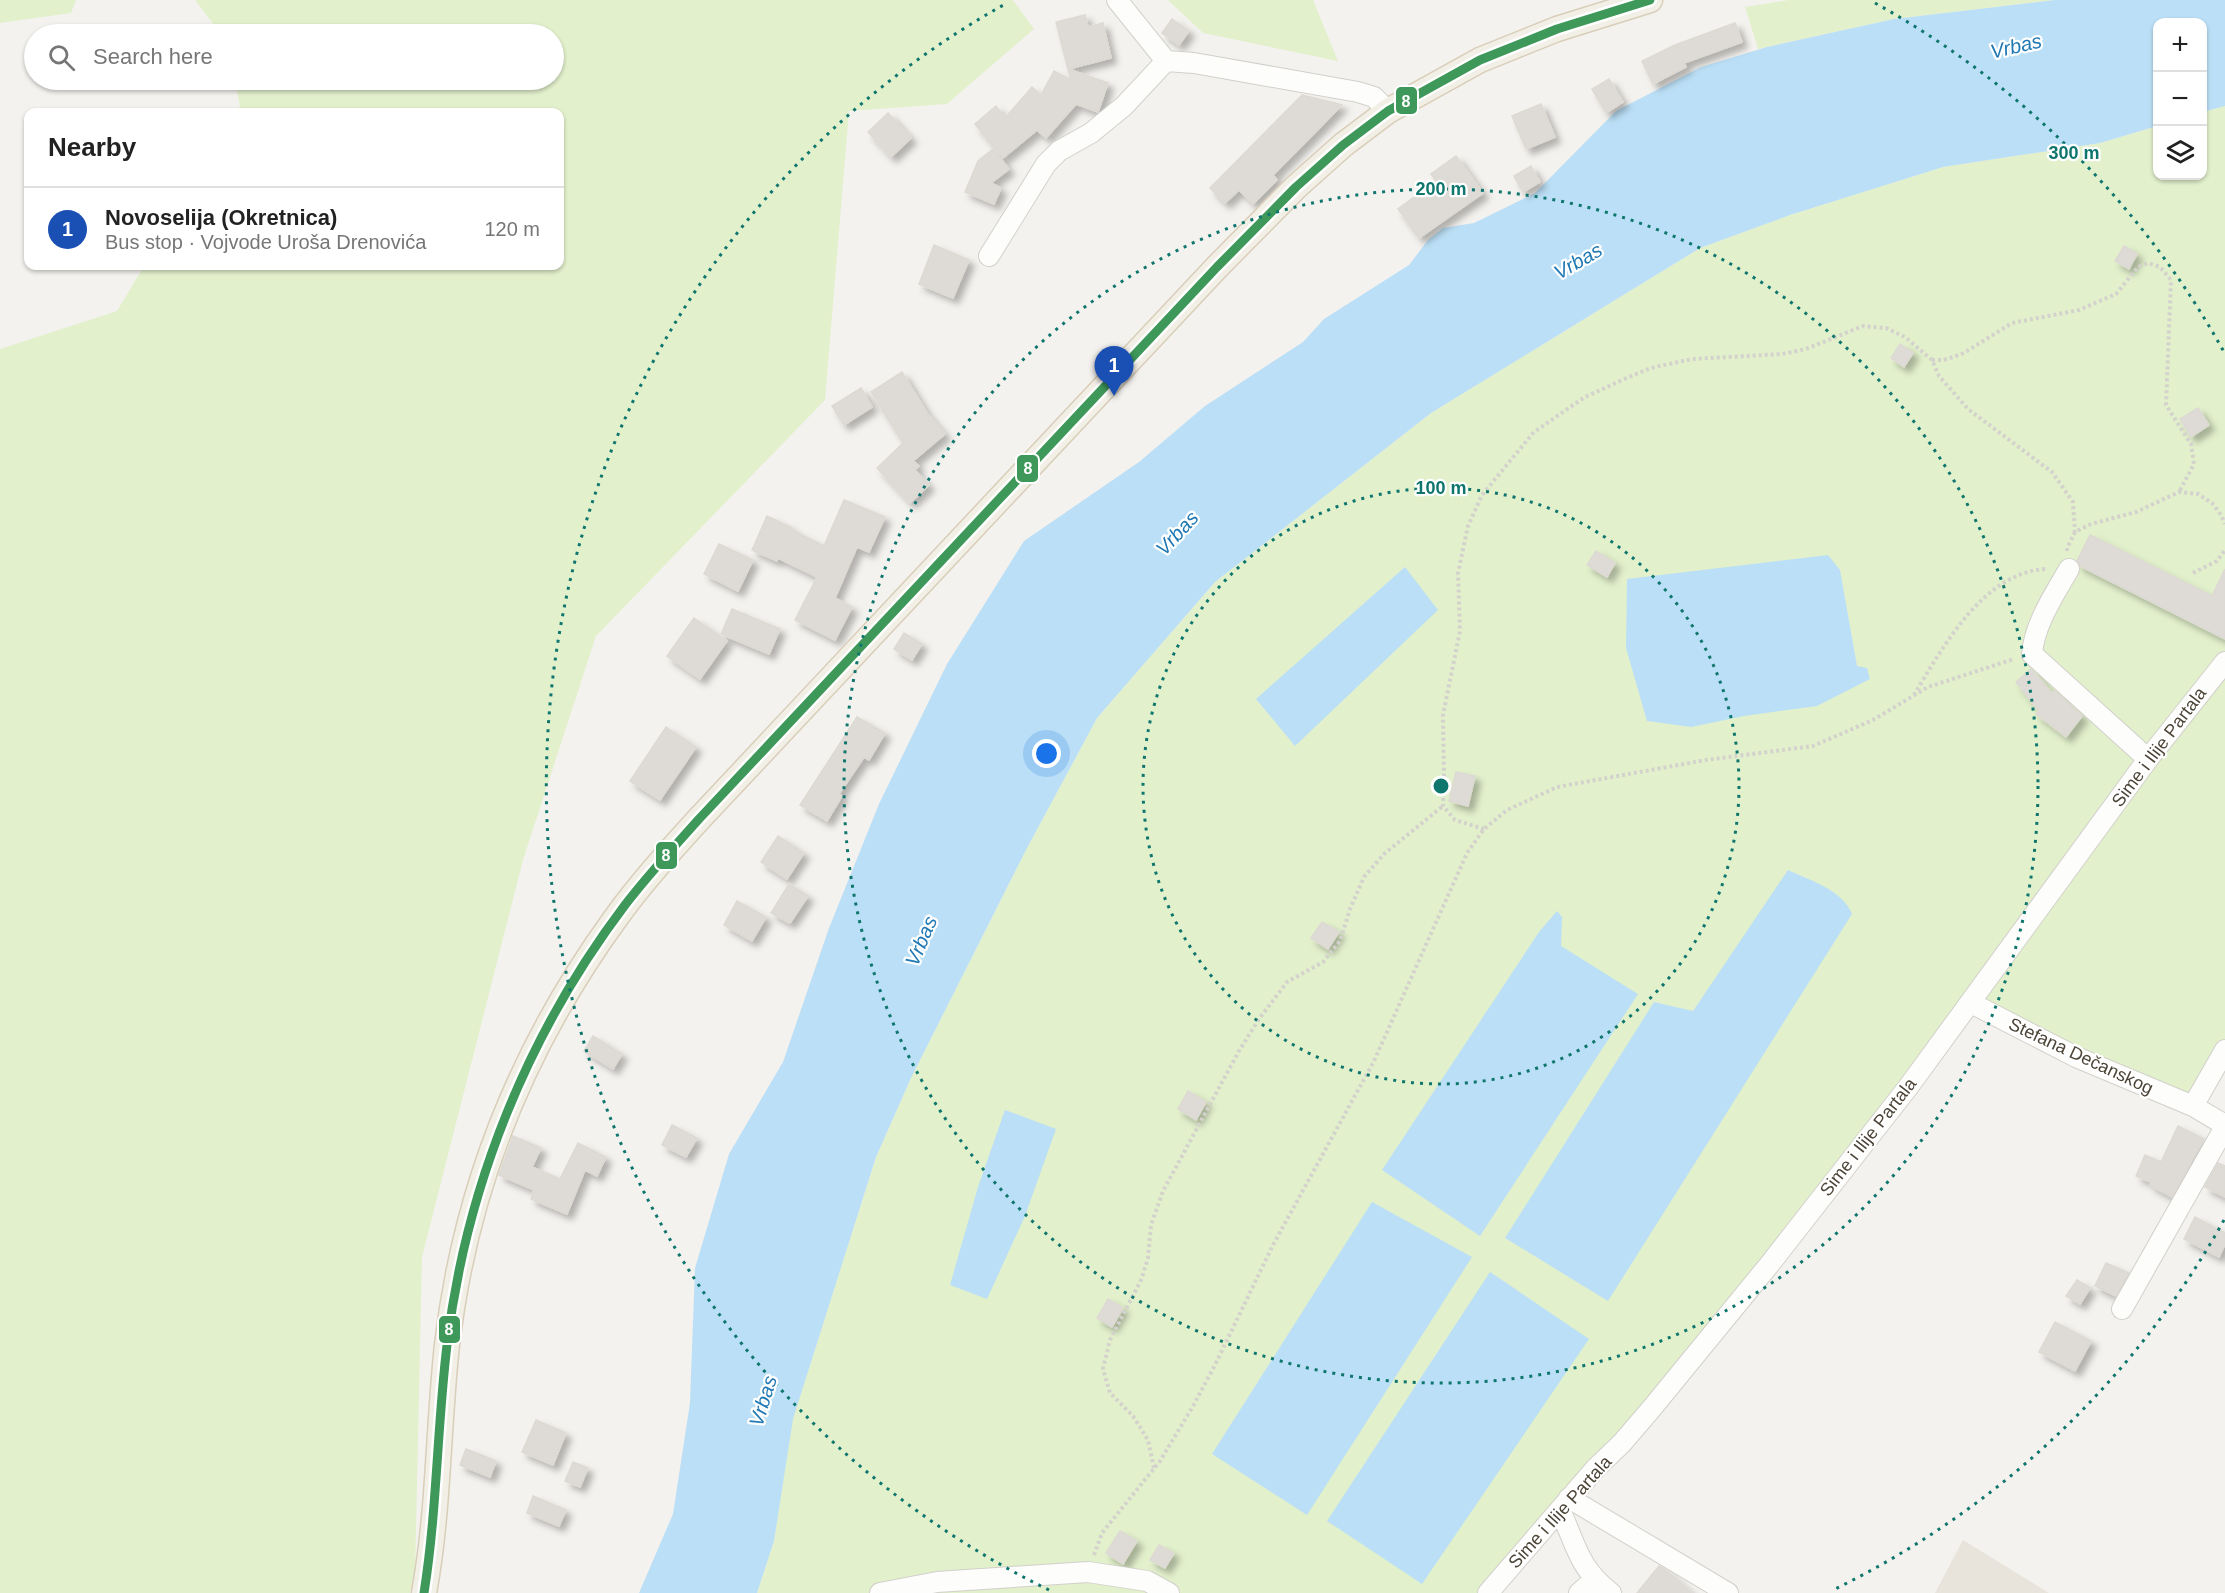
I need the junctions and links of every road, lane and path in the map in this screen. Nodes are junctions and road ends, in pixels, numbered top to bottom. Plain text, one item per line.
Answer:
1 (1117, 0) edge
2 (1650, 0) edge
3 (1166, 61) junction
4 (1388, 111) junction
5 (989, 256) dead end
6 (1932, 360) junction
7 (2179, 492) junction
8 (2225, 524) edge
9 (2075, 532) junction
10 (2225, 550) edge
11 (2069, 569) junction
12 (2193, 573) dead end
13 (2032, 654) junction
14 (2225, 662) edge
15 (1914, 696) junction
16 (2148, 759) junction
17 (1443, 806) junction
18 (1484, 829) junction
19 (1971, 1003) junction
20 (2225, 1050) edge
21 (2193, 1106) junction
22 (2225, 1126) edge
23 (2122, 1309) dead end
24 (1154, 1468) junction
25 (1565, 1504) junction
26 (1088, 1572) junction
27 (1587, 1587) edge
28 (424, 1593) edge
29 (880, 1593) edge
30 (1168, 1593) edge
31 (1488, 1593) edge
32 (1611, 1593) edge
33 (1728, 1593) edge

1 - 3 street
2 - 4 main road
3 - 4 street
3 - 5 street
4 - 28 main road
6 - 7 path
6 - 9 path
6 - 17 path
7 - 8 path
7 - 9 path
9 - 11 path
10 - 12 path
11 - 13 street
11 - 15 path
13 - 15 path
13 - 16 street
14 - 16 street, Sime i Ilije Partala
15 - 18 path
16 - 19 street, Sime i Ilije Partala
17 - 18 path
17 - 24 path
18 - 24 path
19 - 21 street, Stefana Dečanskog
19 - 25 street, Sime i Ilije Partala
20 - 21 street
21 - 22 street, Stefana Dečanskog
22 - 23 street
24 - 26 path
25 - 27 street
25 - 31 street, Sime i Ilije Partala
25 - 33 street
26 - 29 street
26 - 30 street
27 - 32 street

